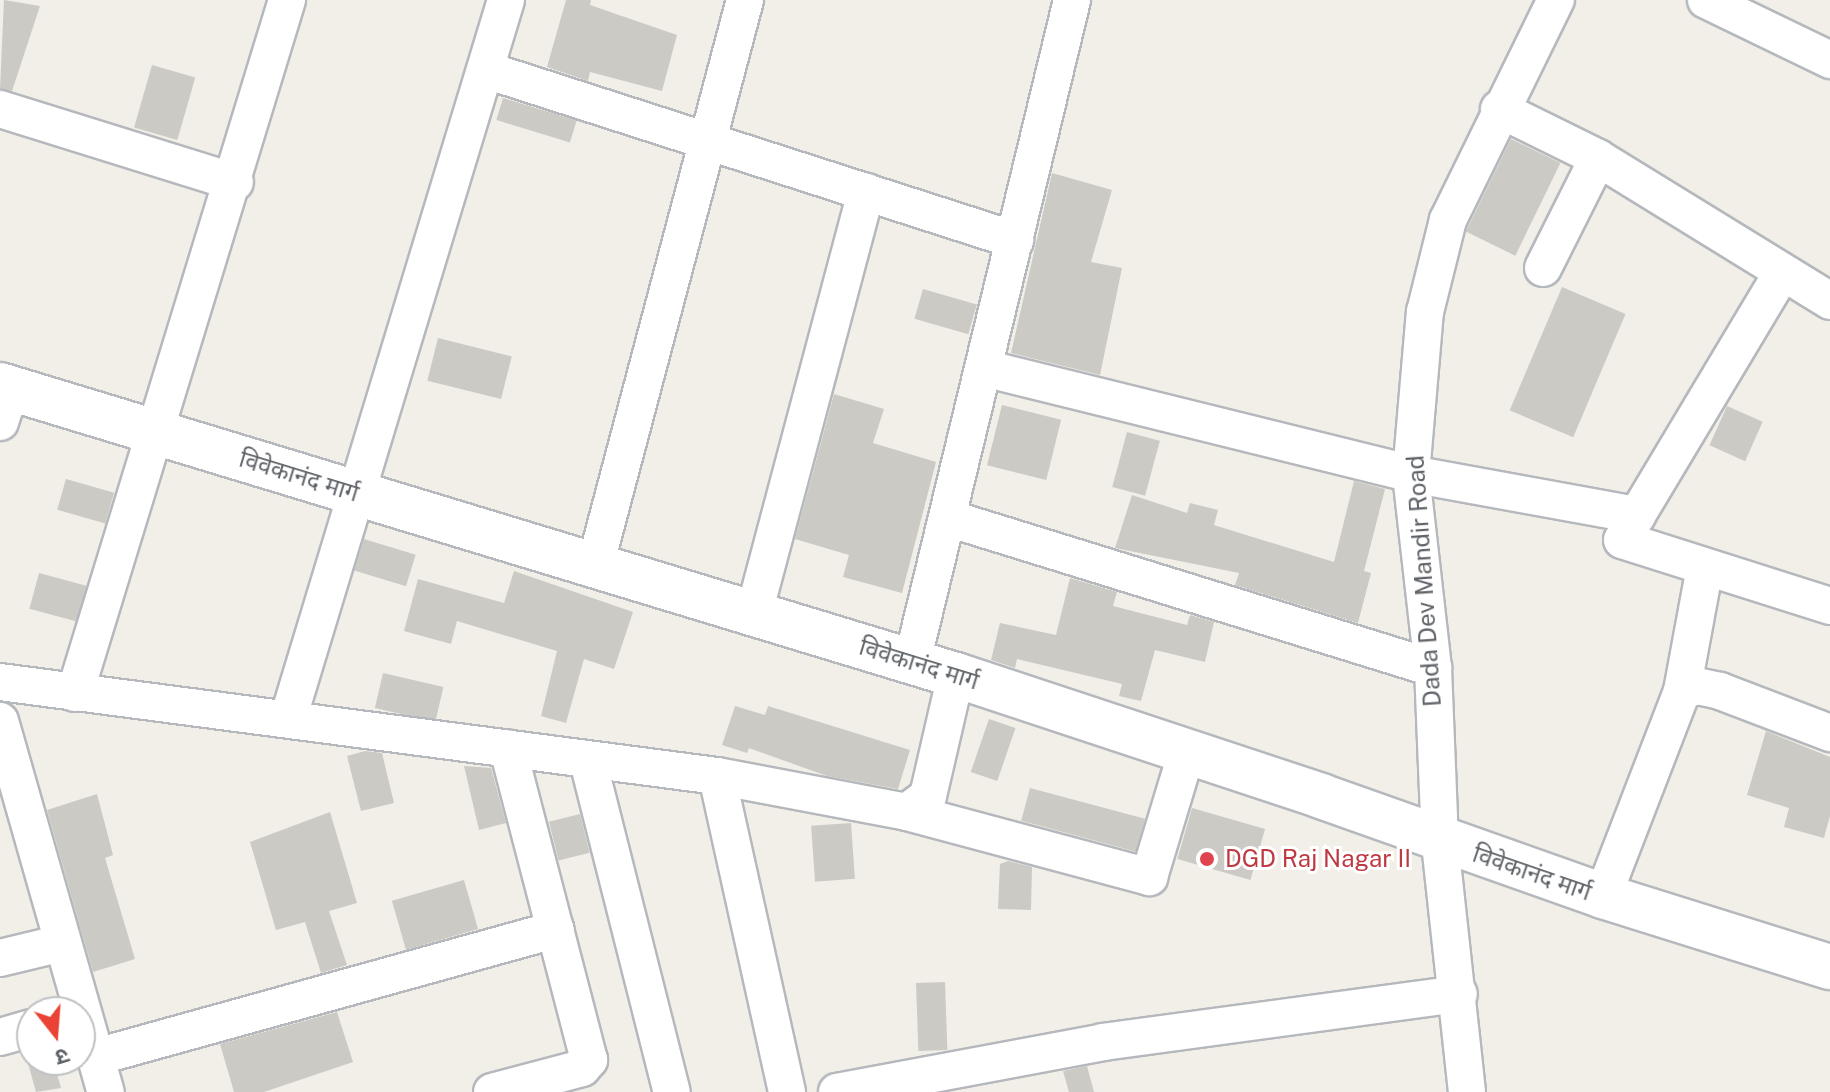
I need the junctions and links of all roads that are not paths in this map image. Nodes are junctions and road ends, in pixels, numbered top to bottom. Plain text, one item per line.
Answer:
1 (287, 0) edge
2 (506, 0) edge
3 (745, 0) edge
4 (1072, 0) edge
5 (1556, 0) edge
6 (1706, 0) edge
7 (1830, 60) edge
8 (486, 70) junction
9 (0, 109) edge
10 (1499, 109) junction
11 (705, 137) junction
12 (1598, 158) junction
13 (235, 182) junction
14 (866, 192) junction
15 (1015, 240) junction
16 (1543, 268) dead end
17 (1782, 273) junction
18 (1830, 301) edge
19 (984, 368) junction
20 (4, 399) edge
21 (157, 433) junction
22 (1411, 474) junction
23 (359, 494) junction
24 (1637, 515) junction
25 (948, 518) junction
26 (595, 566) junction
27 (1705, 567) junction
28 (1830, 606) edge
29 (754, 613) junction
30 (912, 662) junction
31 (1433, 668) junction
32 (956, 675) junction
33 (0, 682) edge
34 (1682, 691) junction
35 (75, 693) junction
36 (288, 719) junction
37 (0, 721) edge
38 (1830, 733) edge
39 (508, 748) junction
40 (1187, 751) junction
41 (588, 761) junction
42 (717, 776) junction
43 (907, 812) junction
44 (14, 820) edge
45 (1440, 842) junction
46 (1603, 896) junction
47 (556, 929) junction
48 (62, 943) junction
49 (0, 958) edge
50 (1830, 967) edge
51 (1459, 994) junction
52 (77, 996) edge
53 (98, 1082) edge
54 (492, 1092) edge
55 (672, 1092) edge
56 (787, 1092) edge
57 (837, 1092) edge
58 (1467, 1092) edge

1 - 13 street
2 - 8 street
3 - 11 street
4 - 15 street
5 - 10 street, Dada Dev Mandir Road
6 - 7 street
8 - 11 street
8 - 23 street
9 - 13 street
10 - 12 street
10 - 22 street, Dada Dev Mandir Road
11 - 14 street
11 - 26 street
12 - 16 street
12 - 17 street
13 - 21 street
14 - 15 street
14 - 29 street
15 - 19 street
17 - 18 street
17 - 24 street
19 - 22 street
19 - 25 street
20 - 21 street, विवेकानंद मार्ग
21 - 23 street, विवेकानंद मार्ग
21 - 35 street
22 - 24 street
22 - 31 street, Dada Dev Mandir Road
23 - 26 street, विवेकानंद मार्ग
23 - 36 street
24 - 27 street
25 - 30 street
25 - 31 street
26 - 29 street, विवेकानंद मार्ग
27 - 28 street
27 - 34 street
29 - 30 street, विवेकानंद मार्ग
30 - 32 street, विवेकानंद मार्ग
31 - 45 street, Dada Dev Mandir Road
32 - 40 street, विवेकानंद मार्ग
32 - 43 street
33 - 35 street
34 - 38 street
34 - 46 street
35 - 36 street
36 - 39 street
37 - 44 street
39 - 41 street
39 - 47 street
40 - 43 street
40 - 45 street, विवेकानंद मार्ग
41 - 42 street
41 - 55 street
42 - 43 street
42 - 56 street
44 - 48 street
45 - 46 street, विवेकानंद मार्ग
45 - 51 street, Dada Dev Mandir Road
46 - 50 street, विवेकानंद मार्ग
47 - 53 street
47 - 54 street
48 - 49 street
48 - 52 street
51 - 57 street
51 - 58 street, Dada Dev Mandir Road

